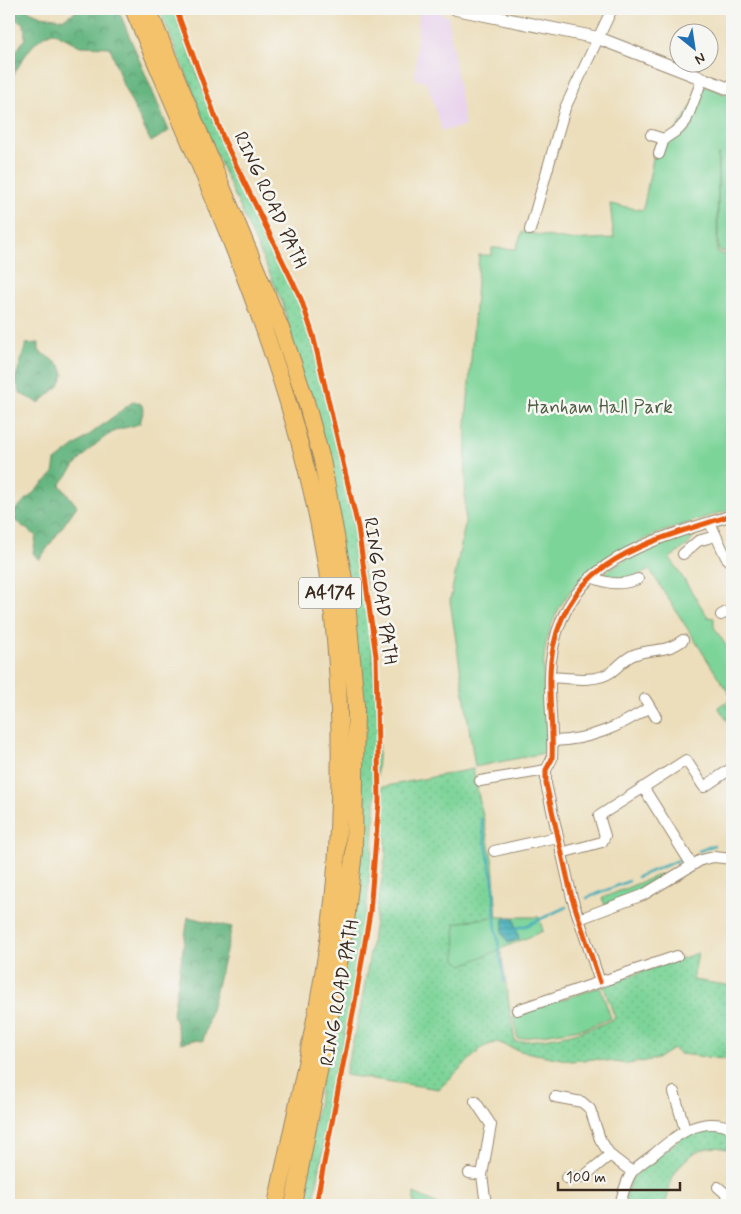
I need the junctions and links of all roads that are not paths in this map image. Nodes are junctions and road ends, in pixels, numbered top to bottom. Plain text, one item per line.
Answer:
1 (133, 9) edge
2 (148, 9) edge
3 (456, 9) edge
4 (612, 9) edge
5 (598, 38) junction
6 (702, 80) junction
7 (732, 90) edge
8 (651, 135) dead end
9 (664, 139) junction
10 (659, 154) dead end
11 (530, 230) dead end
12 (732, 515) edge
13 (710, 523) junction
14 (714, 536) junction
15 (683, 554) dead end
16 (732, 563) edge
17 (592, 577) junction
18 (638, 579) dead end
19 (732, 609) edge
20 (722, 615) dead end
21 (683, 640) dead end
22 (550, 677) junction
23 (656, 717) dead end
24 (553, 742) junction
25 (732, 768) edge
26 (546, 770) junction
27 (480, 781) dead end
28 (643, 787) junction
29 (557, 836) junction
30 (494, 851) dead end
31 (561, 853) junction
32 (732, 859) edge
33 (692, 865) junction
34 (579, 919) junction
35 (677, 956) dead end
36 (600, 982) junction
37 (517, 1010) dead end
38 (674, 1092) dead end
39 (555, 1097) dead end
40 (475, 1101) dead end
41 (732, 1128) edge
42 (685, 1130) junction
43 (610, 1155) junction
44 (632, 1172) junction
45 (469, 1173) dead end
46 (482, 1174) junction
47 (566, 1178) dead end
48 (718, 1186) dead end
49 (732, 1199) edge
50 (276, 1205) edge
51 (293, 1205) edge
52 (486, 1205) edge
53 (620, 1205) edge

1 - 50 highway, A4174
2 - 51 highway, A4174
3 - 5 street
4 - 5 street
5 - 6 street
5 - 11 street
6 - 7 street
6 - 9 street
8 - 9 street
9 - 10 street
12 - 13 street
13 - 14 street
13 - 17 street
14 - 15 street
14 - 16 street
17 - 18 street
17 - 22 street
19 - 20 street
21 - 22 street
22 - 24 street
23 - 24 street
24 - 26 street
25 - 28 street
26 - 27 street
26 - 29 street
28 - 31 street
28 - 33 street
29 - 30 street
29 - 31 street
31 - 34 street
32 - 33 street
33 - 34 street
34 - 36 street
35 - 36 street
36 - 37 street
38 - 42 street
39 - 43 street
40 - 46 street
41 - 42 street
42 - 44 street
43 - 44 street
43 - 47 street
44 - 53 street
45 - 46 street
46 - 52 street
48 - 49 street

